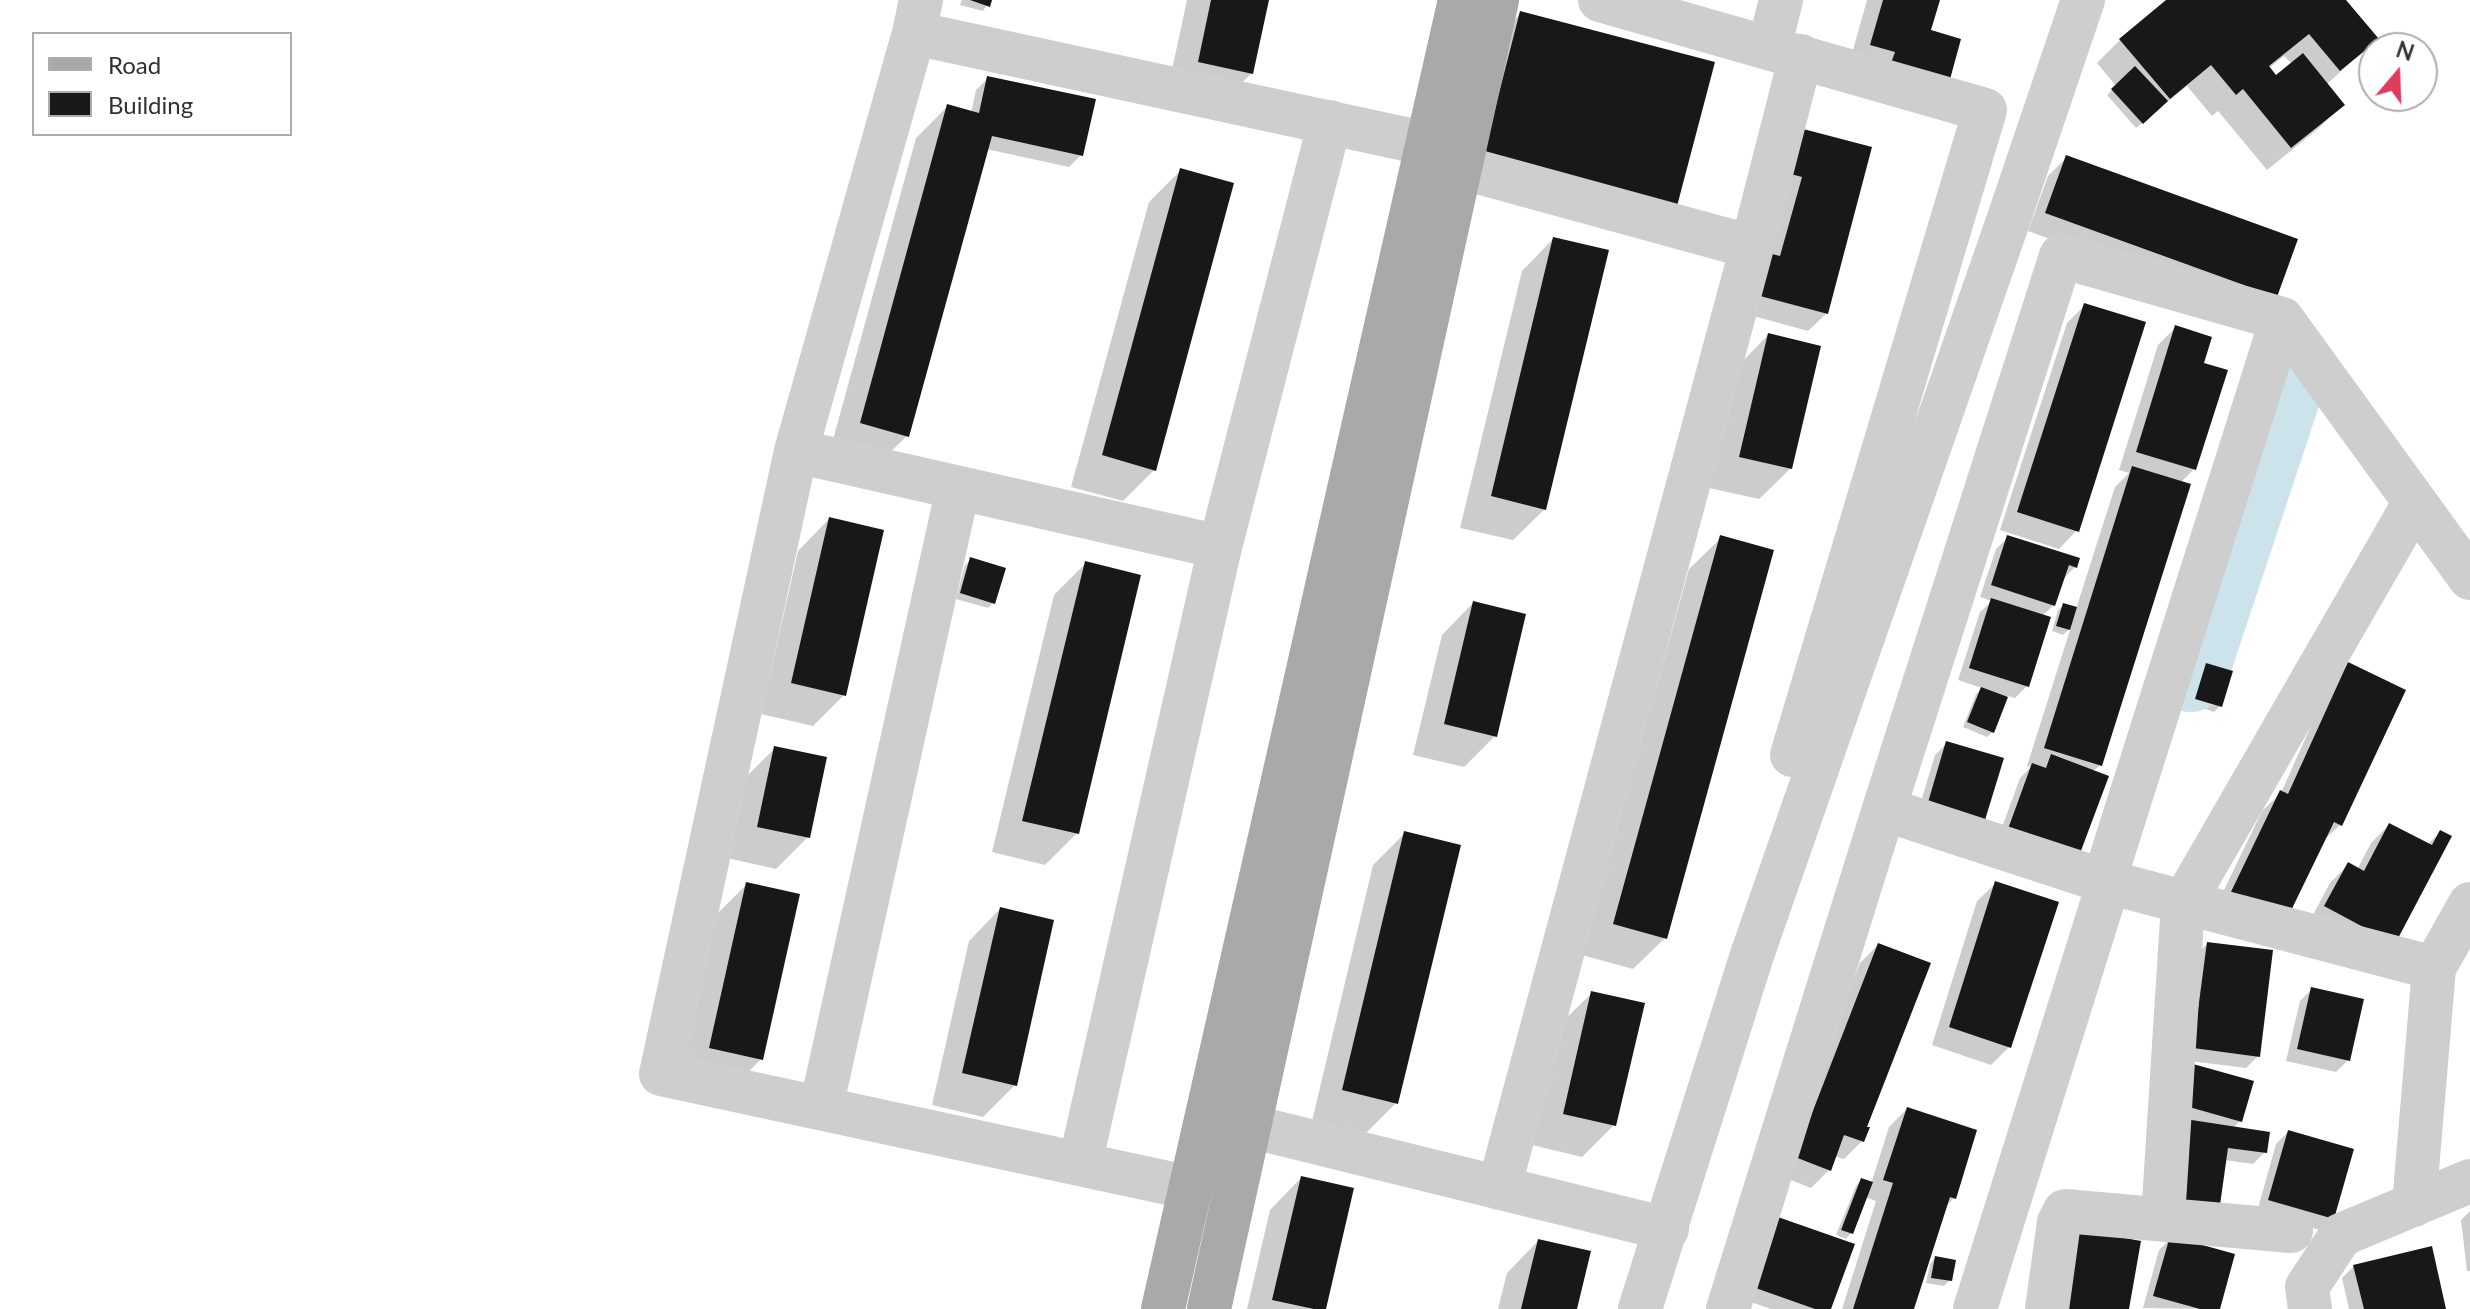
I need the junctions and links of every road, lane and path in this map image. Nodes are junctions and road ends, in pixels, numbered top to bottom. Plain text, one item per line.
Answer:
1 (1460, 0) edge
2 (1497, 0) edge
3 (1600, 0) edge
4 (1781, 0) edge
5 (2083, 0) edge
6 (918, 16) edge
7 (1785, 52) junction
8 (1330, 122) junction
9 (1444, 155) junction
10 (1752, 247) junction
11 (2282, 319) junction
12 (796, 451) junction
13 (958, 488) junction
14 (2415, 502) junction
15 (1220, 547) junction
16 (2470, 578) edge
17 (1884, 809) junction
18 (2104, 881) junction
19 (2183, 904) junction
20 (2470, 904) edge
21 (1752, 955) junction
22 (2434, 968) junction
23 (821, 1108) junction
24 (1249, 1126) junction
25 (1080, 1164) junction
26 (2470, 1181) edge
27 (1191, 1188) junction
28 (1499, 1188) junction
29 (2414, 1205) junction
30 (2163, 1218) junction
31 (1667, 1229) junction
32 (2291, 1231) junction
33 (2341, 1235) junction
34 (1163, 1309) edge
35 (1209, 1309) edge
36 (1640, 1309) edge
37 (1728, 1309) edge
38 (1975, 1309) edge
39 (2047, 1309) edge
40 (2284, 1309) edge
41 (2310, 1309) edge

1 - 9 main road
2 - 9 main road
3 - 7 street
4 - 7 street
5 - 21 street
6 - 8 street
6 - 12 street
7 - 10 street
7 - 21 street
8 - 9 street
8 - 15 street
9 - 10 street
9 - 24 main road
9 - 27 main road
10 - 28 street
11 - 14 street
11 - 17 street
11 - 18 street
12 - 13 street
12 - 23 street
13 - 15 street
13 - 23 street
14 - 16 street
14 - 19 street
15 - 25 street
17 - 18 street
17 - 37 street
18 - 19 street
18 - 38 street
19 - 22 street
19 - 30 street
20 - 22 street
21 - 31 street
22 - 29 street
23 - 25 street
24 - 28 street
24 - 35 main road
25 - 27 street
26 - 29 street
27 - 34 main road
28 - 31 street
29 - 33 street
30 - 32 street
30 - 39 street
31 - 36 street
32 - 33 street
32 - 40 street
33 - 41 street

